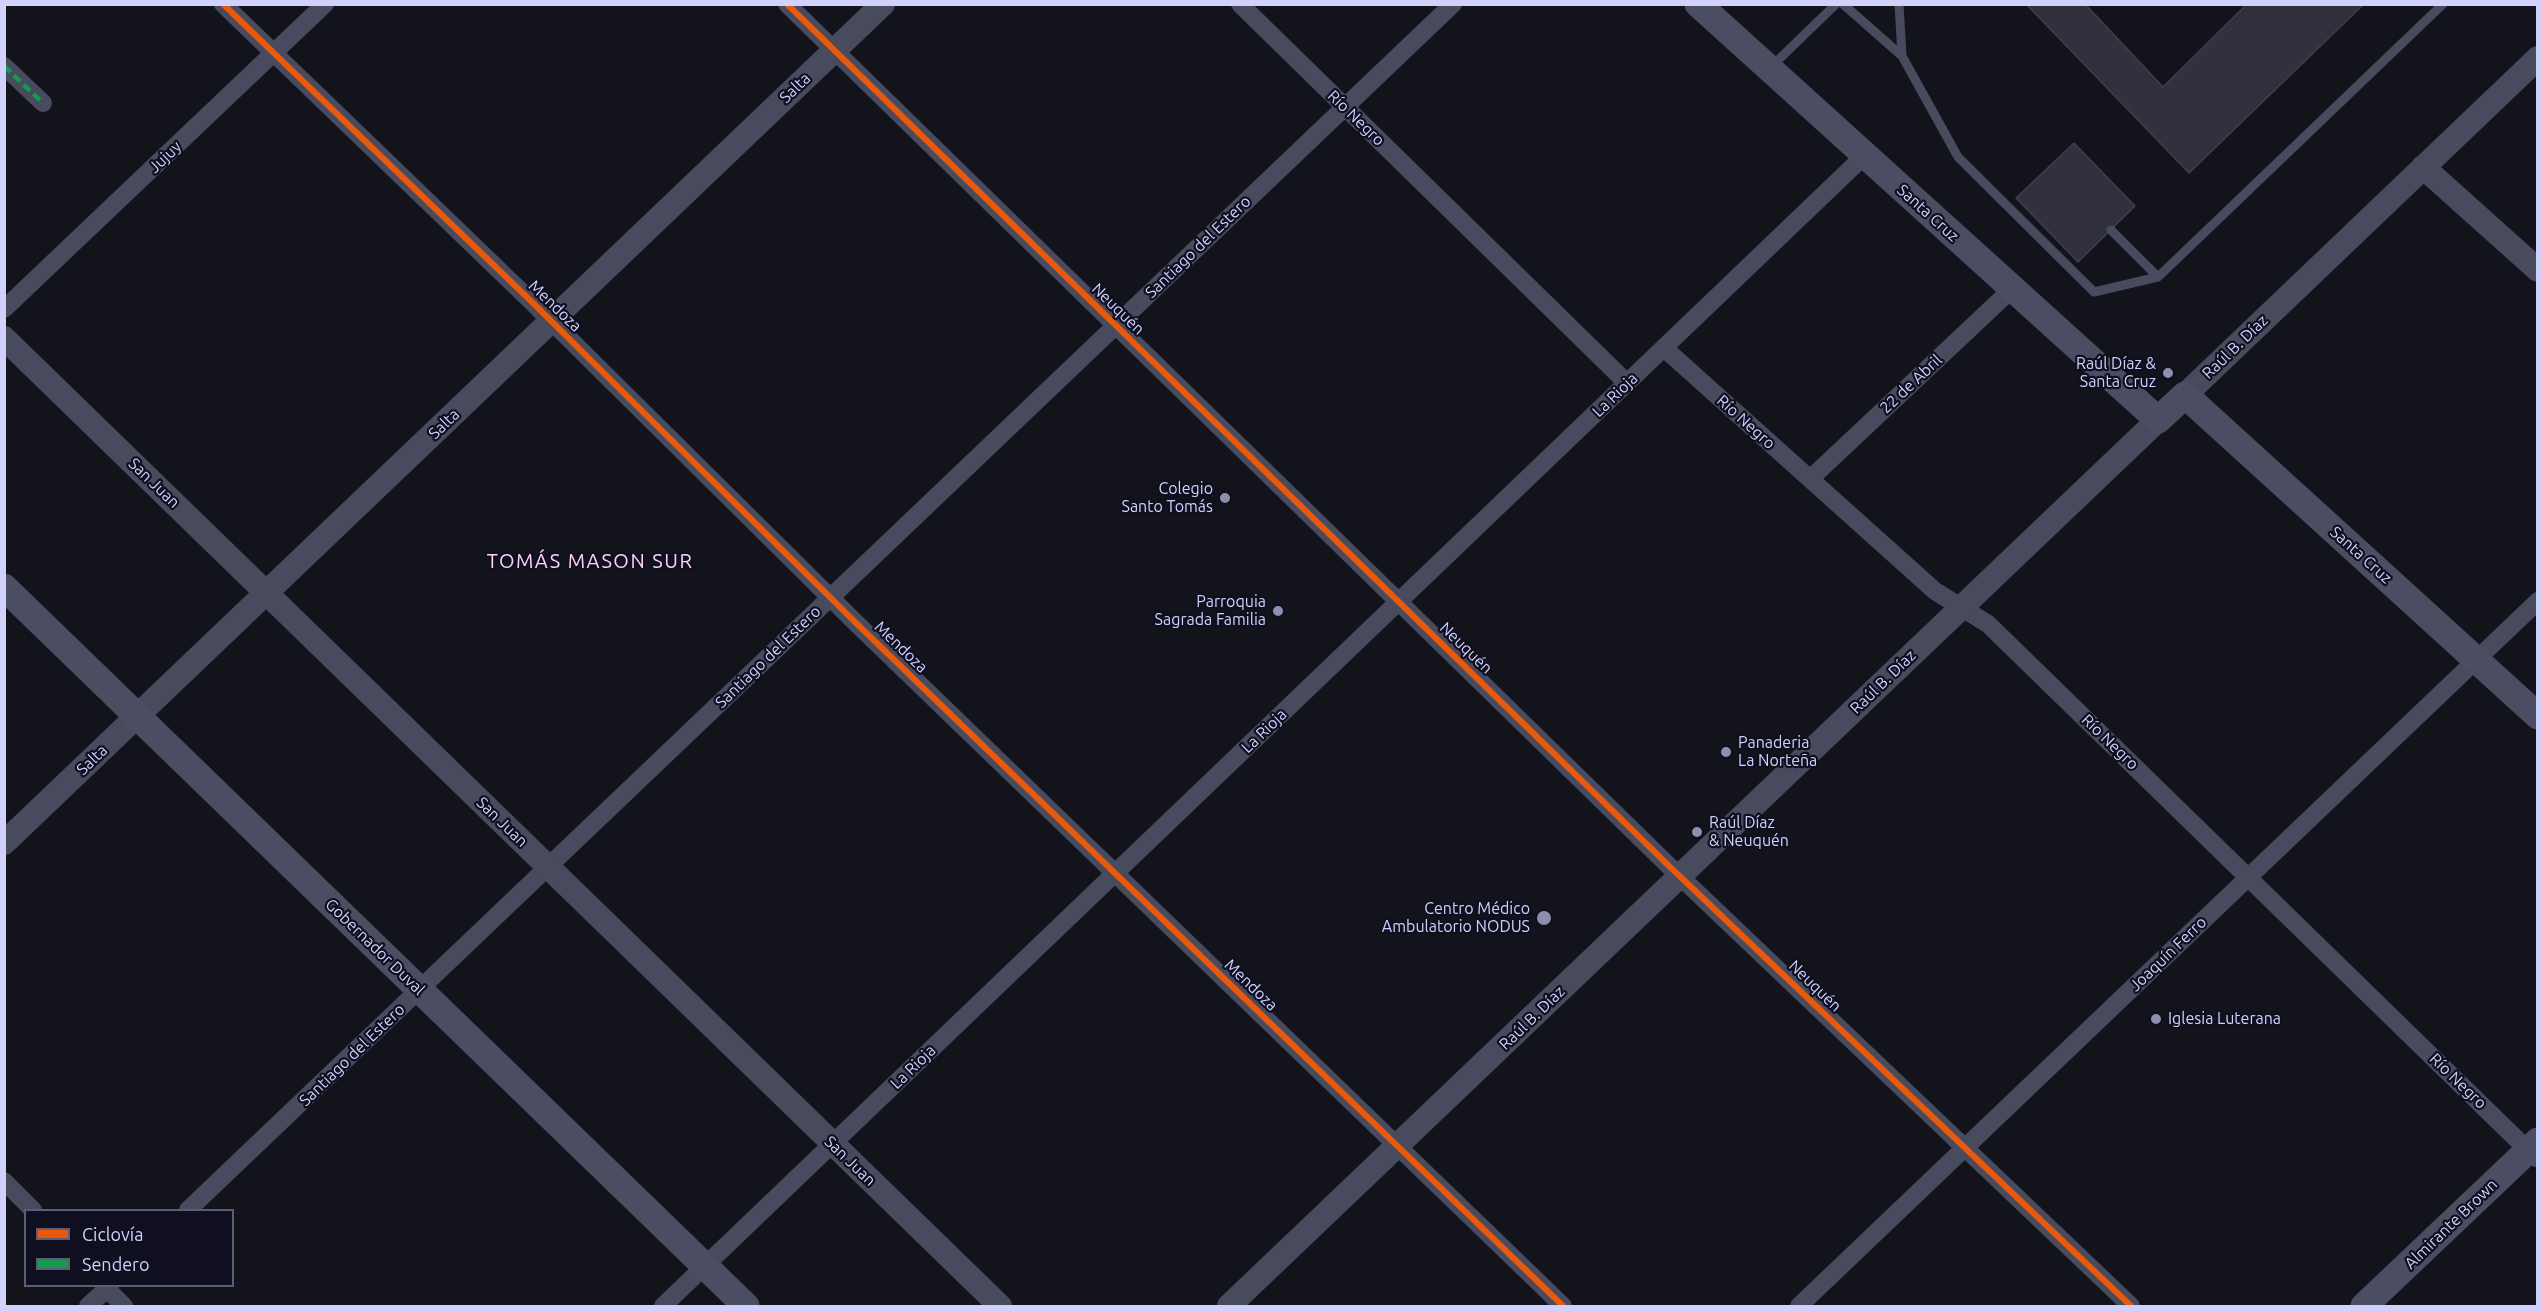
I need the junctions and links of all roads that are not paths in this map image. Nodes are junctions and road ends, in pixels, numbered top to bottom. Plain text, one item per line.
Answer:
1 (224, 4) edge
2 (325, 4) edge
3 (787, 4) edge
4 (883, 4) edge
5 (1240, 4) edge
6 (1453, 4) edge
7 (1698, 4) edge
8 (1836, 4) edge
9 (1843, 4) edge
10 (1899, 4) edge
11 (2443, 4) edge
12 (834, 51) junction
13 (274, 53) junction
14 (1902, 56) junction
15 (2538, 58) edge
16 (4, 66) edge
17 (1769, 69) junction
18 (43, 103) dead end
19 (1345, 107) junction
20 (1864, 155) junction
21 (2423, 167) junction
22 (2111, 230) dead end
23 (2538, 270) edge
24 (2158, 277) junction
25 (2012, 289) junction
26 (4, 309) edge
27 (551, 321) junction
28 (1116, 326) junction
29 (4, 338) edge
30 (1664, 348) junction
31 (1627, 383) junction
32 (2185, 395) junction
33 (2158, 420) junction
34 (1810, 479) junction
35 (4, 587) edge
36 (267, 593) junction
37 (832, 597) junction
38 (2538, 601) edge
39 (1399, 602) junction
40 (1962, 607) junction
41 (2476, 660) junction
42 (138, 716) junction
43 (2538, 716) edge
44 (4, 843) edge
45 (548, 867) junction
46 (1115, 873) junction
47 (1680, 876) junction
48 (2248, 877) junction
49 (420, 990) junction
50 (832, 1144) junction
51 (1397, 1146) junction
52 (1965, 1148) junction
53 (2534, 1150) edge
54 (4, 1181) edge
55 (32, 1209) edge
56 (189, 1209) edge
57 (704, 1266) junction
58 (106, 1287) edge
59 (108, 1287) edge
60 (88, 1306) edge
61 (124, 1306) edge
62 (663, 1306) edge
63 (746, 1306) edge
64 (1000, 1306) edge
65 (1229, 1306) edge
66 (1563, 1306) edge
67 (1799, 1306) edge
68 (2131, 1306) edge
69 (2364, 1306) edge

1 - 13 street, Mendoza
2 - 13 street, Jujuy
3 - 12 street, Neuquén
4 - 12 street, Salta
5 - 19 street, Río Negro
6 - 19 street, Santiago del Estero
7 - 17 main road, Santa Cruz
8 - 17 lane
9 - 14 lane
10 - 14 lane
11 - 24 lane
12 - 27 street, Salta
12 - 28 street, Neuquén
13 - 26 street, Jujuy
13 - 27 street, Mendoza
14 - 24 lane
15 - 21 street, Raúl B. Díaz
16 - 18 street
17 - 20 main road, Santa Cruz
19 - 28 street, Santiago del Estero
19 - 31 street, Río Negro
20 - 25 main road, Santa Cruz
20 - 30 street, La Rioja
21 - 23 street
21 - 32 street, Raúl B. Díaz
22 - 24 lane
25 - 33 main road, Santa Cruz
25 - 34 street, 22 de Abril
27 - 36 street, Salta
27 - 37 street, Mendoza
28 - 37 street, Santiago del Estero
28 - 39 street, Neuquén
29 - 36 street, San Juan
30 - 31 street, La Rioja
30 - 34 street, Río Negro
31 - 39 street, La Rioja
32 - 33 main road, Raúl B. Díaz
32 - 41 main road, Santa Cruz
33 - 40 street, Raúl B. Díaz
34 - 40 street, Río Negro
35 - 42 main road, Gobernador Duval
36 - 42 street, Salta
36 - 45 street, San Juan
37 - 45 street, Santiago del Estero
37 - 46 street, Mendoza
38 - 41 street, Joaquín Ferro
39 - 46 street, La Rioja
39 - 47 street, Neuquén
40 - 47 street, Raúl B. Díaz
40 - 48 street, Río Negro
41 - 43 main road, Santa Cruz
41 - 48 street, Joaquín Ferro
42 - 44 street, Salta
42 - 49 main road, Gobernador Duval
45 - 49 street, Santiago del Estero
45 - 50 street, San Juan
46 - 50 street, La Rioja
46 - 51 street, Mendoza
47 - 51 street, Raúl B. Díaz
47 - 52 street, Neuquén
48 - 52 street, Joaquín Ferro
48 - 53 street, Río Negro
49 - 56 street, Santiago del Estero
49 - 57 main road, Gobernador Duval
50 - 57 street, La Rioja
50 - 64 street, San Juan
51 - 65 street, Raúl B. Díaz
51 - 66 street, Mendoza
52 - 67 street, Joaquín Ferro
52 - 68 street, Neuquén
53 - 69 main road, Almirante Brown
54 - 55 street
57 - 62 street, La Rioja
57 - 63 main road, Gobernador Duval
58 - 60 street
59 - 61 street

